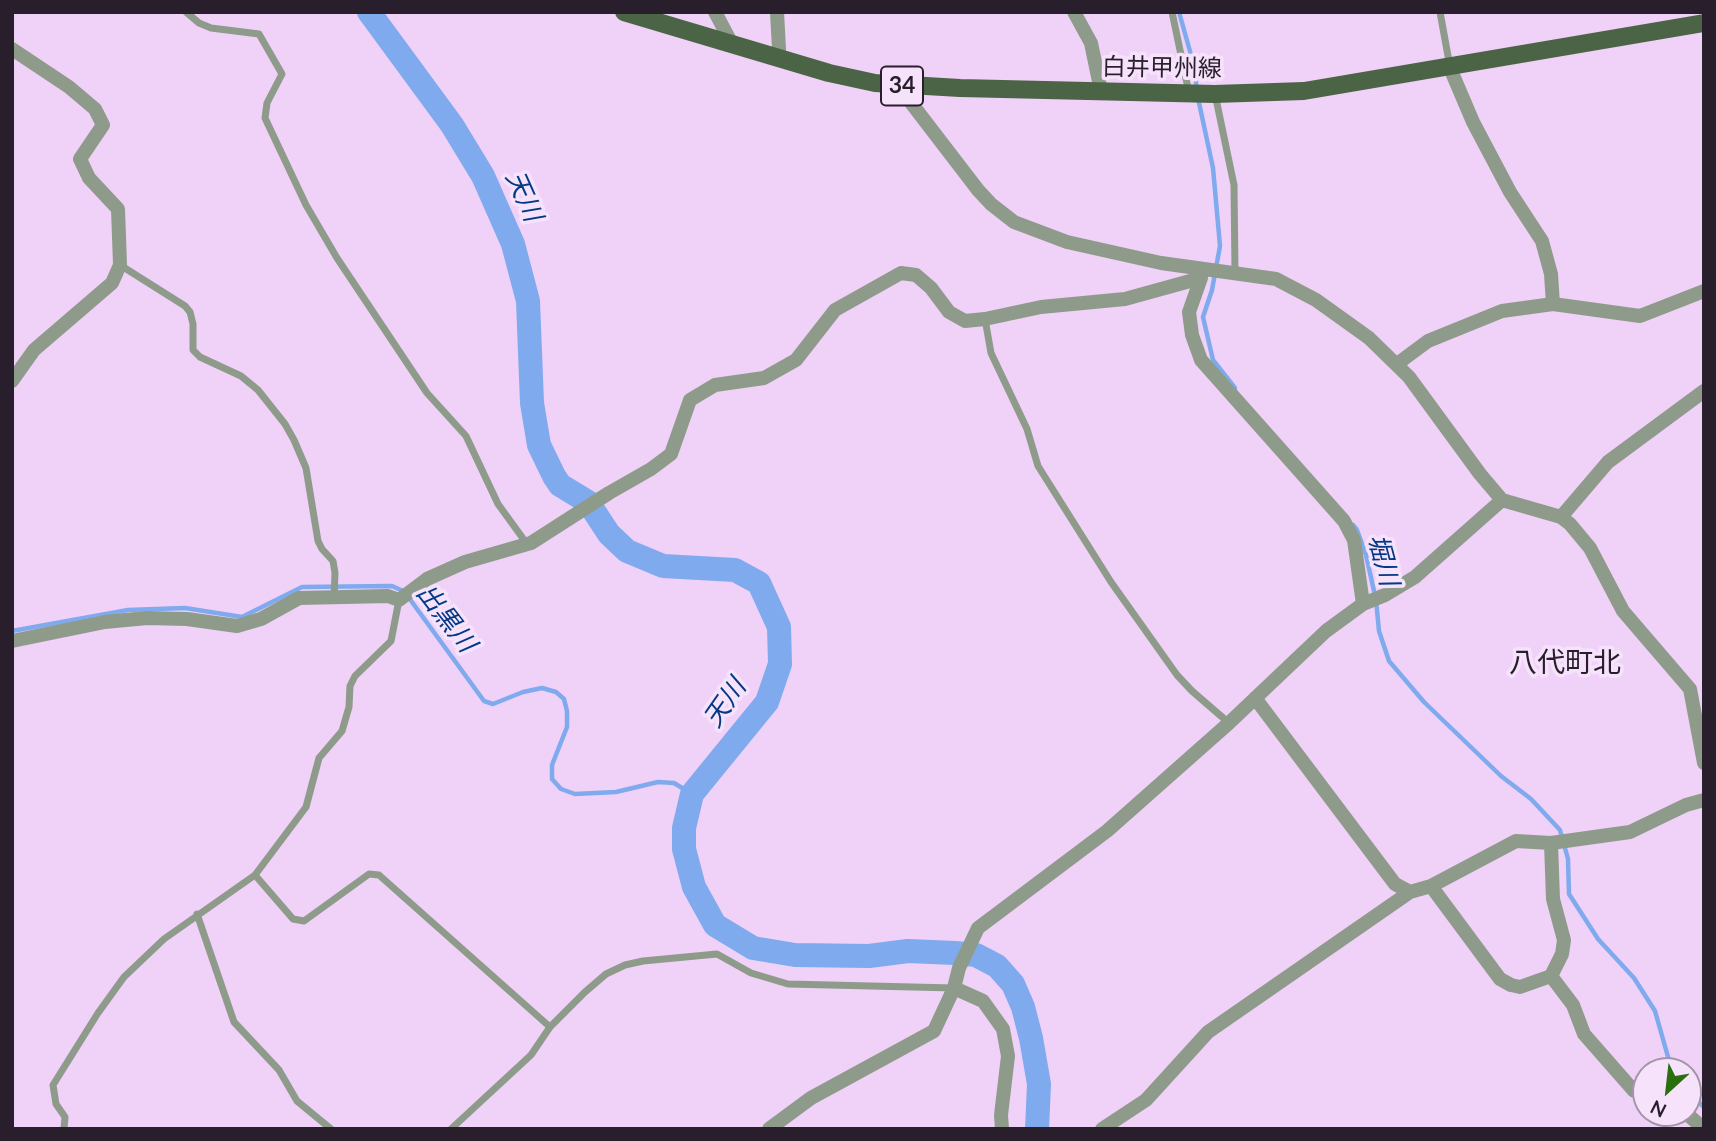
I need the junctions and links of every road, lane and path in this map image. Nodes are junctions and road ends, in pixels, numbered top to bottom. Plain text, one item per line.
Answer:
1 (186, 12) edge
2 (624, 12) edge
3 (715, 12) edge
4 (777, 12) edge
5 (1074, 12) edge
6 (1172, 12) edge
7 (1440, 12) edge
8 (1704, 23) edge
9 (732, 44) junction
10 (12, 49) edge
11 (776, 58) junction
12 (1450, 68) junction
13 (904, 86) junction
14 (1101, 91) junction
15 (1200, 94) junction
16 (120, 265) junction
17 (1231, 272) junction
18 (1203, 273) junction
19 (1704, 291) edge
20 (1553, 304) junction
21 (985, 319) junction
22 (1397, 364) junction
23 (12, 381) edge
24 (1704, 391) edge
25 (1502, 500) junction
26 (1561, 517) junction
27 (527, 544) junction
28 (404, 596) junction
29 (334, 597) junction
30 (1366, 602) junction
31 (12, 641) edge
32 (1255, 698) junction
33 (1229, 723) junction
34 (1704, 763) edge
35 (1704, 800) edge
36 (1552, 843) junction
37 (255, 875) junction
38 (1431, 886) junction
39 (1410, 892) junction
40 (197, 914) junction
41 (1551, 976) junction
42 (954, 988) junction
43 (550, 1027) junction
44 (1632, 1089) edge
45 (64, 1129) edge
46 (331, 1129) edge
47 (451, 1129) edge
48 (769, 1129) edge
49 (1002, 1129) edge
50 (1102, 1129) edge

1 - 27 lane
2 - 9 main road, 白井甲州線 / 34
3 - 9 street
4 - 11 street
5 - 14 street
6 - 15 lane
7 - 12 lane
8 - 12 main road, 白井甲州線 / 34
9 - 11 main road, 白井甲州線 / 34
10 - 16 street
11 - 13 main road, 白井甲州線 / 34
12 - 15 main road, 白井甲州線 / 34
12 - 20 street
13 - 14 main road, 白井甲州線 / 34
13 - 18 street
14 - 15 main road, 白井甲州線 / 34
15 - 17 lane
16 - 23 street
16 - 29 lane
17 - 18 street
17 - 22 street
18 - 21 street
18 - 30 street
19 - 20 street
20 - 22 street
21 - 27 street
21 - 33 lane
22 - 25 street
24 - 26 street
25 - 26 street
25 - 30 street
26 - 34 street
27 - 28 street
28 - 29 street
28 - 37 lane
29 - 31 street
30 - 32 street
32 - 33 street
32 - 39 street
33 - 42 street
35 - 36 street
36 - 38 street
36 - 41 street
37 - 40 lane
37 - 43 lane
38 - 39 street
38 - 41 street
39 - 50 street
40 - 45 lane
40 - 46 lane
41 - 44 street
42 - 43 lane
42 - 48 street
42 - 49 street
43 - 47 lane

